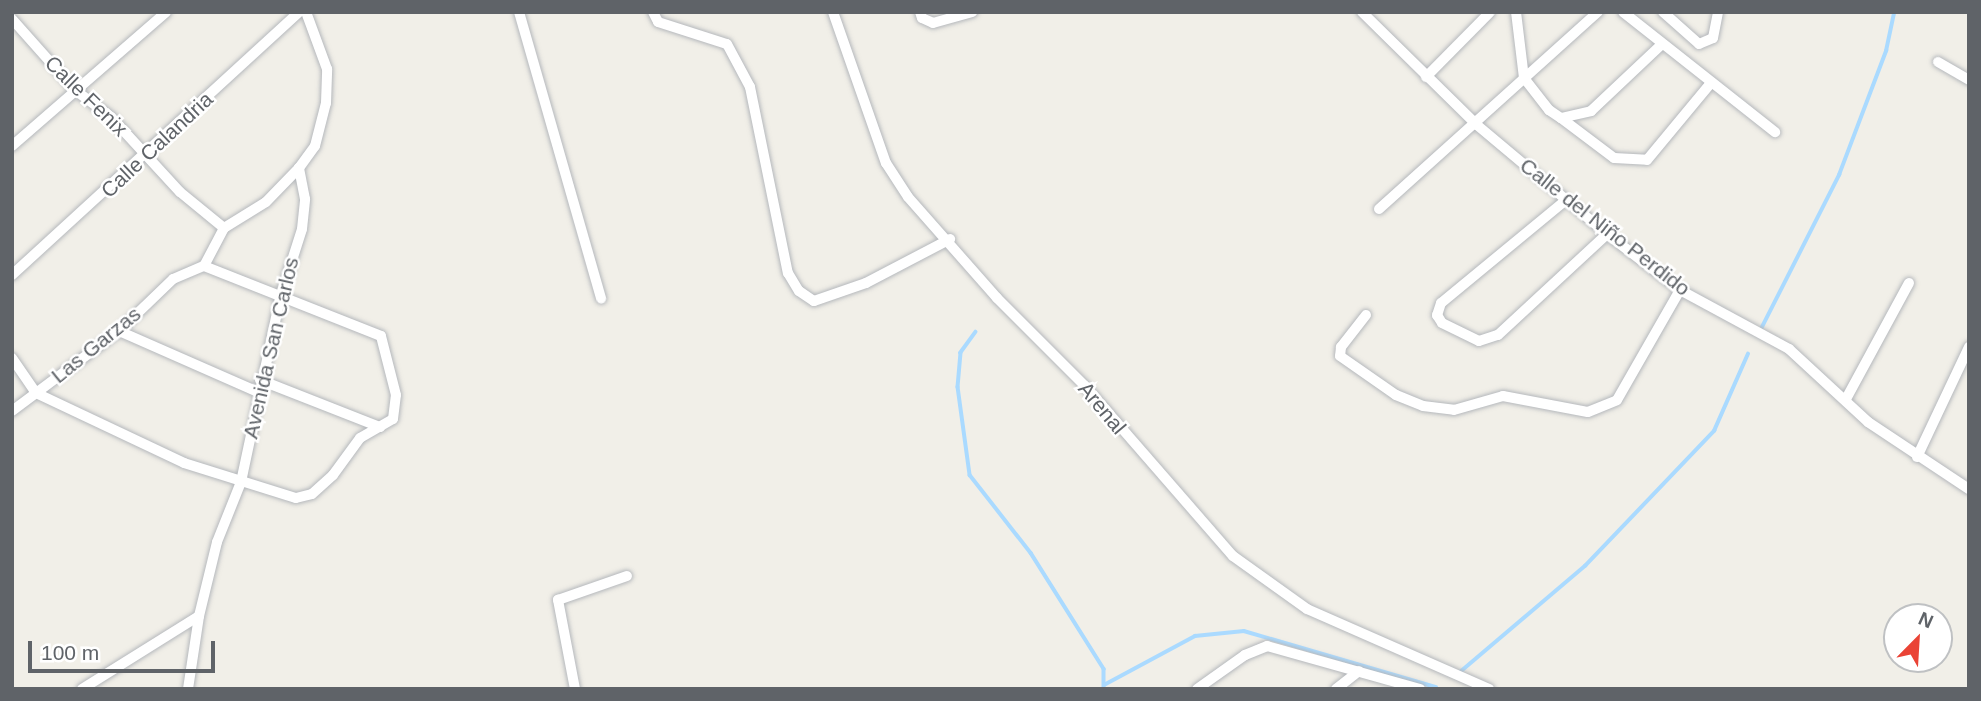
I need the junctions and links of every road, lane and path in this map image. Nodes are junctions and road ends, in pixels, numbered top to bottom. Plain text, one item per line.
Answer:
1 (20, 12) edge
2 (166, 12) edge
3 (299, 12) edge
4 (306, 12) edge
5 (519, 12) edge
6 (653, 12) edge
7 (833, 12) edge
8 (920, 12) edge
9 (972, 12) edge
10 (1490, 12) edge
11 (1516, 12) edge
12 (1598, 12) edge
13 (1623, 12) edge
14 (1663, 12) edge
15 (1718, 12) edge
16 (1366, 14) edge
17 (12, 19) edge
18 (1661, 45) junction
19 (1938, 62) dead end
20 (1426, 77) junction
21 (1524, 78) junction
22 (1969, 80) edge
23 (1711, 83) junction
24 (75, 90) junction
25 (1561, 118) junction
26 (1477, 125) junction
27 (1775, 132) dead end
28 (12, 146) edge
29 (146, 156) junction
30 (299, 168) junction
31 (1566, 200) junction
32 (1379, 209) dead end
33 (224, 228) junction
34 (1607, 234) junction
35 (950, 239) junction
36 (204, 266) junction
37 (12, 275) edge
38 (1909, 283) dead end
39 (1680, 290) junction
40 (280, 298) junction
41 (601, 299) dead end
42 (1366, 315) dead end
43 (119, 331) junction
44 (1969, 347) edge
45 (12, 358) edge
46 (259, 386) junction
47 (36, 393) junction
48 (1846, 399) junction
49 (12, 411) edge
50 (380, 427) junction
51 (1917, 457) junction
52 (241, 482) junction
53 (1969, 489) edge
54 (626, 576) dead end
55 (198, 616) junction
56 (1359, 671) junction
57 (82, 689) edge
58 (188, 689) edge
59 (575, 689) edge
60 (1197, 689) edge
61 (1336, 689) edge
62 (1419, 689) edge
63 (1489, 689) edge

1 - 17 street
2 - 24 street
3 - 29 street, Calle Calandria
4 - 30 street
5 - 41 street
6 - 35 street
7 - 35 street, Arenal
8 - 9 street
10 - 20 street
11 - 21 street
12 - 21 street
13 - 18 street
14 - 15 street
16 - 20 street, Calle del Niño Perdido
17 - 24 street, Calle Fenix
18 - 23 street
18 - 25 street
19 - 22 street
20 - 26 street, Calle del Niño Perdido
21 - 25 street
21 - 26 street
23 - 25 street
23 - 27 street
24 - 28 street
24 - 29 street, Calle Fenix
26 - 31 street, Calle del Niño Perdido
26 - 32 street
29 - 33 street, Calle Fenix
29 - 37 street, Calle Calandria
30 - 33 street
30 - 40 street, Avenida San Carlos
31 - 34 street, Calle del Niño Perdido
31 - 34 street
33 - 36 street
34 - 39 street, Calle del Niño Perdido
35 - 63 street, Arenal
36 - 40 street
36 - 43 street, Las Garzas
38 - 48 street
39 - 42 street
39 - 48 street, Calle del Niño Perdido
40 - 46 street, Avenida San Carlos
40 - 50 street
43 - 46 street
43 - 47 street, Las Garzas
44 - 51 street
45 - 47 street
46 - 50 street
46 - 52 street, Avenida San Carlos
47 - 49 street, Las Garzas
47 - 52 street
48 - 51 street, Calle del Niño Perdido
50 - 52 street
51 - 53 street, Calle del Niño Perdido
52 - 55 street, Avenida San Carlos
54 - 59 street
55 - 57 street
55 - 58 street, Avenida San Carlos
56 - 60 street
56 - 61 street
56 - 62 street

